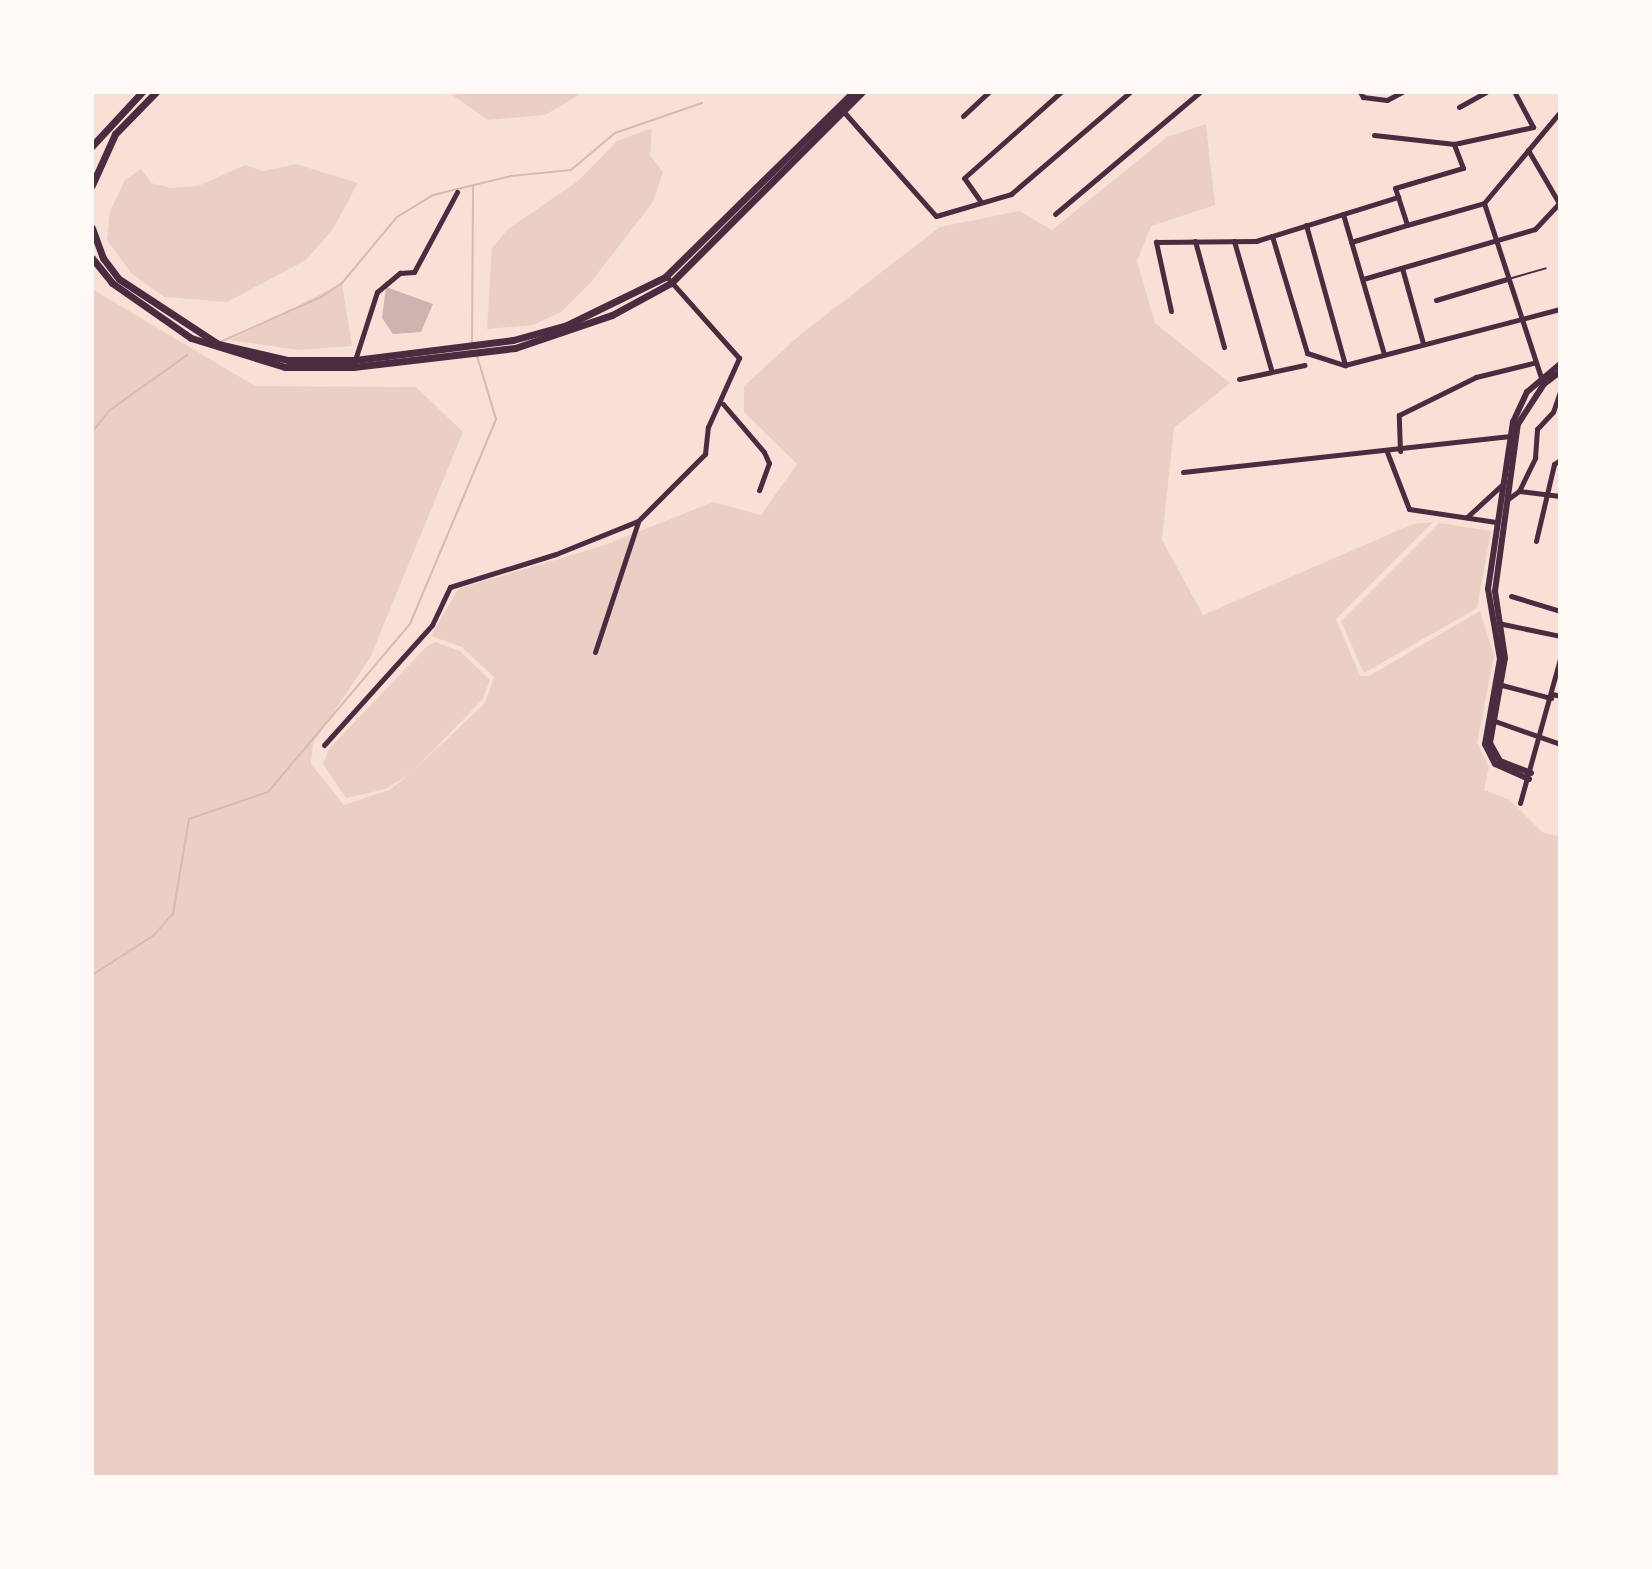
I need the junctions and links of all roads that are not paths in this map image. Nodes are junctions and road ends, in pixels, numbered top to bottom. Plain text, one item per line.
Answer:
1 (142, 92) edge
2 (156, 92) edge
3 (853, 92) edge
4 (862, 92) edge
5 (989, 92) edge
6 (1061, 92) edge
7 (1130, 92) edge
8 (1200, 92) edge
9 (1360, 92) edge
10 (1402, 92) edge
11 (1486, 92) edge
12 (1514, 92) edge
13 (1459, 107) dead end
14 (842, 110) junction
15 (1560, 112) edge
16 (963, 116) dead end
17 (1533, 127) junction
18 (1374, 135) dead end
19 (1538, 137) junction
20 (1454, 144) junction
21 (92, 146) edge
22 (1528, 150) junction
23 (92, 185) edge
24 (457, 192) dead end
25 (1398, 197) junction
26 (1560, 202) edge
27 (981, 203) junction
28 (1484, 203) junction
29 (1055, 214) dead end
30 (1343, 214) junction
31 (1306, 225) junction
32 (1407, 225) junction
33 (92, 228) edge
34 (1272, 236) junction
35 (1496, 240) junction
36 (1195, 241) junction
37 (1234, 241) junction
38 (1351, 242) junction
39 (92, 258) edge
40 (1402, 268) junction
41 (1546, 268) dead end
42 (1363, 279) junction
43 (1507, 279) junction
44 (668, 280) junction
45 (1436, 300) dead end
46 (1560, 309) edge
47 (1171, 311) dead end
48 (1519, 317) junction
49 (1423, 343) junction
50 (1224, 347) dead end
51 (1384, 354) junction
52 (1533, 363) junction
53 (354, 364) junction
54 (1560, 364) edge
55 (1305, 365) dead end
56 (1345, 365) junction
57 (1271, 369) junction
58 (1560, 372) edge
59 (1239, 379) dead end
60 (1541, 381) junction
61 (1560, 392) edge
62 (723, 404) junction
63 (1510, 436) junction
64 (1400, 451) junction
65 (1387, 452) junction
66 (1560, 460) edge
67 (1183, 472) dead end
68 (1509, 478) junction
69 (1502, 484) junction
70 (759, 490) dead end
71 (1519, 491) junction
72 (1548, 493) junction
73 (1560, 496) edge
74 (1505, 505) junction
75 (1498, 509) junction
76 (1466, 517) junction
77 (638, 521) junction
78 (1496, 522) junction
79 (1536, 541) dead end
80 (1511, 596) dead end
81 (1560, 611) edge
82 (1497, 623) junction
83 (1560, 636) edge
84 (595, 652) dead end
85 (1559, 663) edge
86 (1498, 685) junction
87 (1551, 696) junction
88 (1560, 696) edge
89 (1490, 719) junction
90 (1542, 737) junction
91 (1560, 744) edge
92 (324, 745) dead end
93 (1530, 776) junction
94 (1520, 803) dead end

1 - 21 main road
2 - 23 main road
3 - 44 main road
4 - 14 main road
5 - 16 street
6 - 27 street
7 - 27 street
8 - 29 street
9 - 10 street
11 - 13 street
12 - 17 street
14 - 27 street
14 - 44 main road
15 - 19 street
17 - 19 street
17 - 20 street
18 - 20 street
19 - 22 street
20 - 25 street
22 - 26 street
22 - 28 street
24 - 53 street
25 - 30 street
25 - 32 street
26 - 35 street
28 - 32 street
28 - 35 street
30 - 31 street
30 - 38 street
31 - 34 street
31 - 56 street
32 - 38 street
33 - 53 main road
34 - 37 street
34 - 56 street
35 - 40 street
35 - 43 street
36 - 37 street
36 - 47 street
36 - 50 street
37 - 57 street
38 - 42 street
39 - 53 main road
40 - 42 street
40 - 49 street
41 - 43 lane
42 - 51 street
43 - 45 street
43 - 48 street
44 - 53 main road
44 - 53 main road
44 - 62 street
46 - 48 street
48 - 49 street
48 - 52 street
49 - 51 street
51 - 56 street
52 - 60 street
52 - 64 street
54 - 60 street
55 - 57 street
57 - 59 street
58 - 60 street
60 - 63 street
60 - 68 street
61 - 71 street
62 - 70 street
62 - 77 street
63 - 64 street
63 - 69 street
64 - 65 street
65 - 67 street
65 - 76 street
66 - 72 street
68 - 69 street
68 - 74 street
69 - 75 street
69 - 76 street
71 - 72 street
71 - 74 street
72 - 73 street
72 - 79 street
74 - 75 street
74 - 82 street
75 - 78 street
76 - 78 street
77 - 84 street
77 - 92 street
78 - 82 street
80 - 81 street
82 - 83 street
82 - 86 street
85 - 87 street
86 - 87 street
86 - 89 street
87 - 88 street
87 - 90 street
89 - 90 street
89 - 93 street
90 - 91 street
90 - 93 street
93 - 94 street

